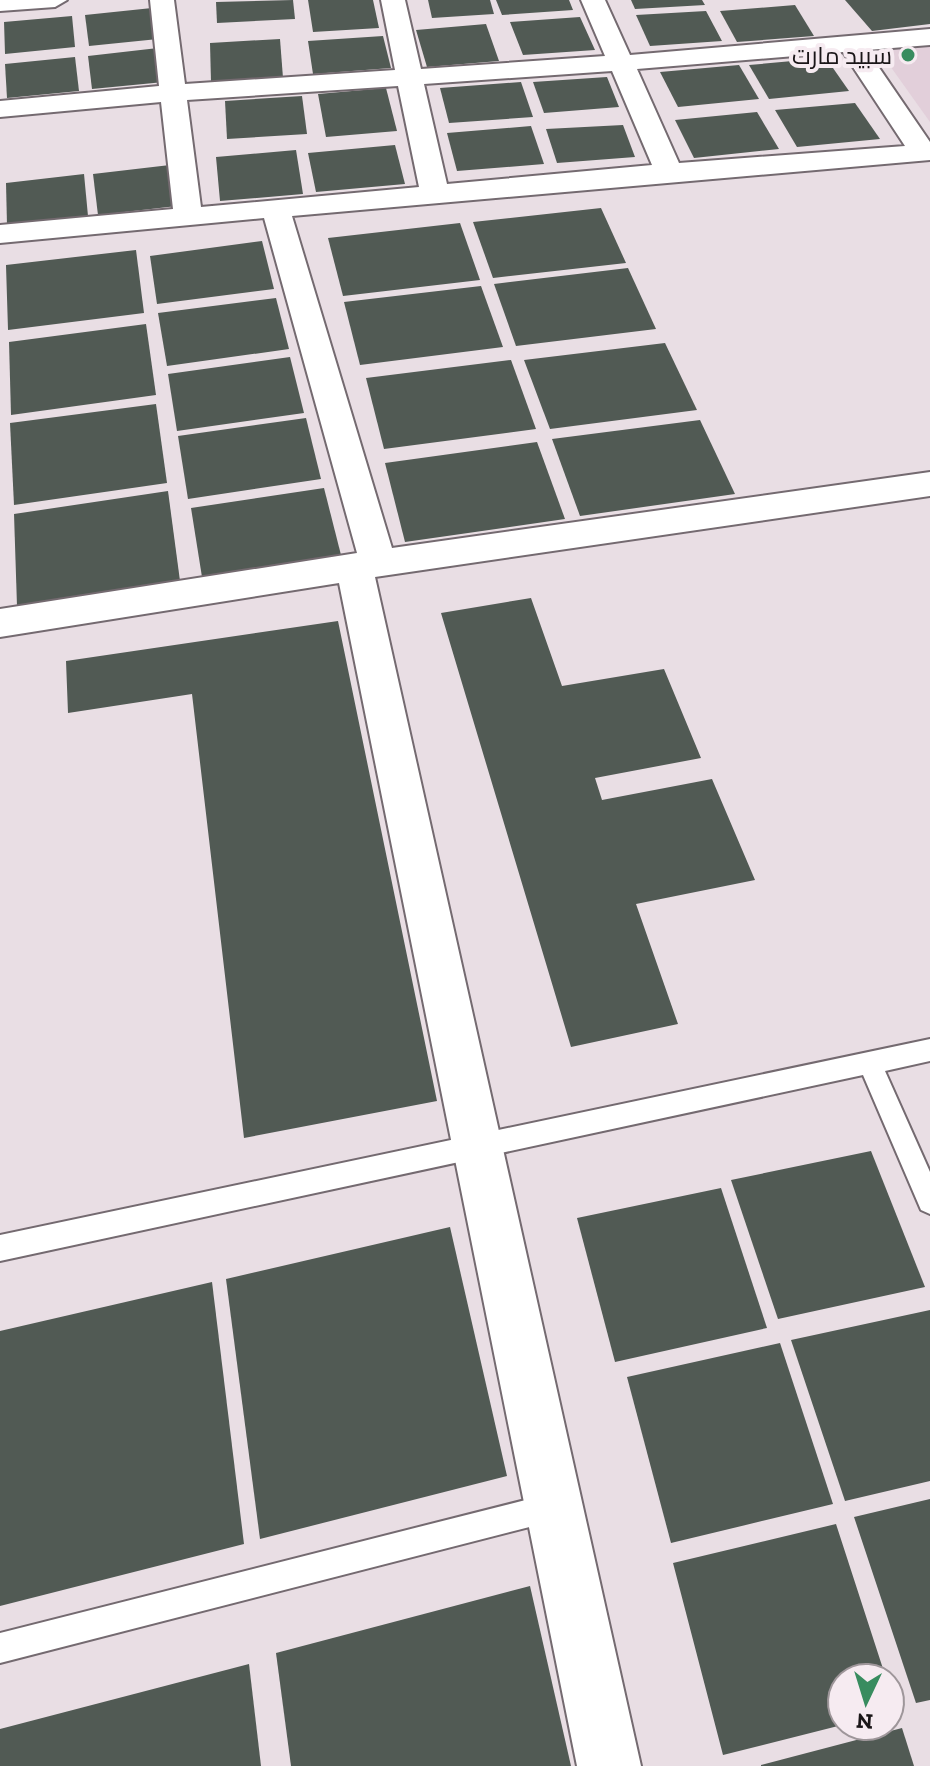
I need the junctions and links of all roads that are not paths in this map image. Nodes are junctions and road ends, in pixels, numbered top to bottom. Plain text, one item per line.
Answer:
1 (55, 0) edge
2 (162, 0) edge
3 (393, 0) edge
4 (593, 0) edge
5 (0, 4) edge
6 (930, 37) edge
7 (850, 43) junction
8 (621, 63) junction
9 (412, 77) junction
10 (174, 93) junction
11 (0, 109) edge
12 (927, 153) edge
13 (669, 172) junction
14 (435, 194) junction
15 (276, 209) junction
16 (188, 217) junction
17 (0, 234) edge
18 (930, 484) edge
19 (366, 565) junction
20 (0, 623) edge
21 (930, 1050) edge
22 (870, 1063) junction
23 (477, 1146) junction
24 (930, 1201) edge
25 (0, 1248) edge
26 (554, 1506) junction
27 (0, 1648) edge
28 (609, 1766) edge

1 - 5 street
2 - 10 street
3 - 9 street
4 - 8 street
6 - 7 street
7 - 8 street
7 - 12 street
8 - 9 street
8 - 13 street
9 - 10 street
9 - 14 street
10 - 11 street
10 - 16 street
12 - 13 street
13 - 14 street
14 - 15 street
15 - 16 street
15 - 19 street
16 - 17 street
18 - 19 street
19 - 20 street
19 - 23 street
21 - 22 lane
22 - 23 lane
22 - 24 lane
23 - 25 lane
23 - 26 street
26 - 27 lane
26 - 28 street

